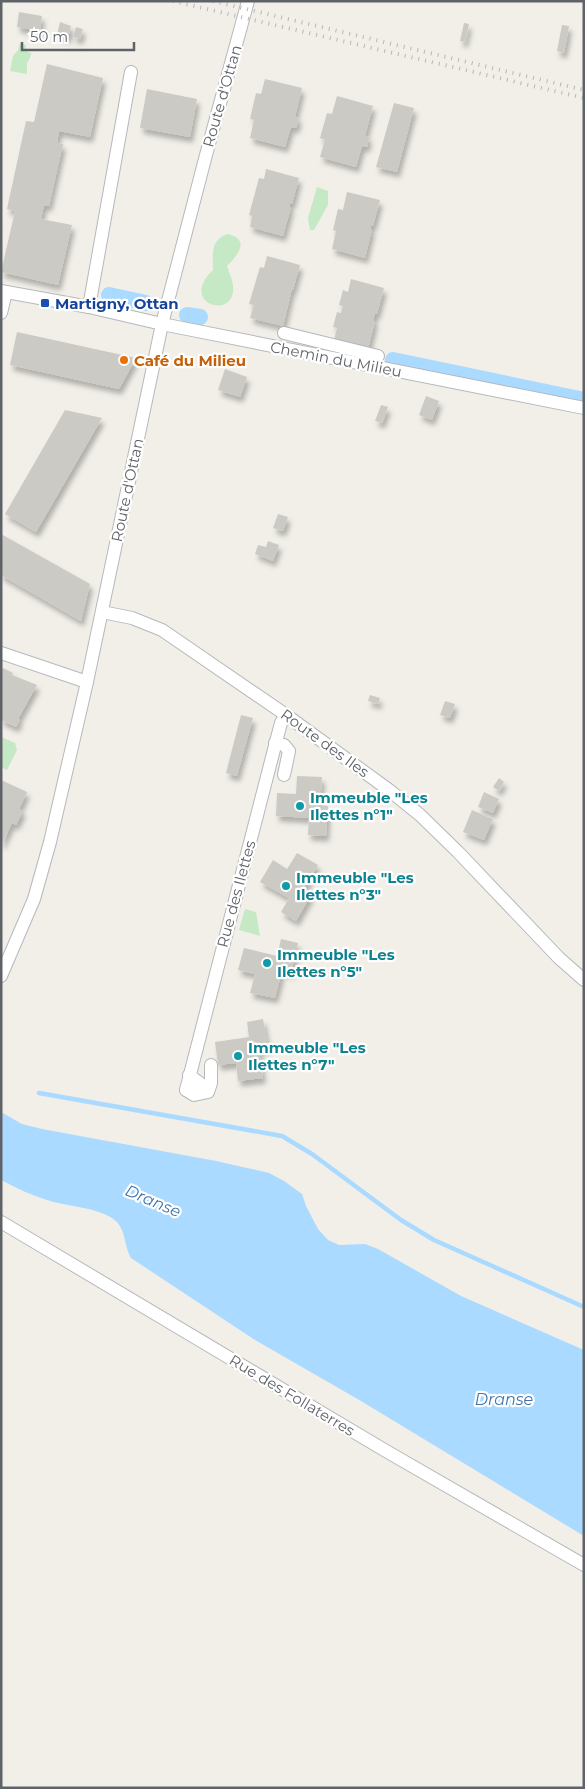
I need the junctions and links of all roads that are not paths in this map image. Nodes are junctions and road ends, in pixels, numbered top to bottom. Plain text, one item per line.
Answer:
1 (248, 1) edge
2 (131, 72) dead end
3 (4, 292) edge
4 (89, 307) junction
5 (1, 313) edge
6 (162, 324) junction
7 (284, 333) dead end
8 (378, 356) dead end
9 (584, 408) edge
10 (102, 612) junction
11 (1, 652) edge
12 (87, 682) junction
13 (286, 715) junction
14 (275, 743) junction
15 (284, 775) dead end
16 (1, 976) edge
17 (584, 980) edge
18 (211, 1065) dead end
19 (1, 1222) edge
20 (584, 1565) edge

1 - 6 street, Route d'Ottan
2 - 4 street
3 - 4 street, Chemin du Milieu
3 - 5 street
4 - 6 street, Chemin du Milieu
6 - 9 street, Chemin du Milieu
6 - 10 street, Route d'Ottan
7 - 8 street
10 - 12 street, Route d'Ottan
10 - 13 street, Route des Iles
11 - 12 street
12 - 16 street, Route d'Ottan
13 - 14 street, Rue des Ilettes
13 - 17 street, Route des Iles
14 - 15 street
14 - 18 street, Rue des Ilettes
19 - 20 street, Rue des Follaterres

